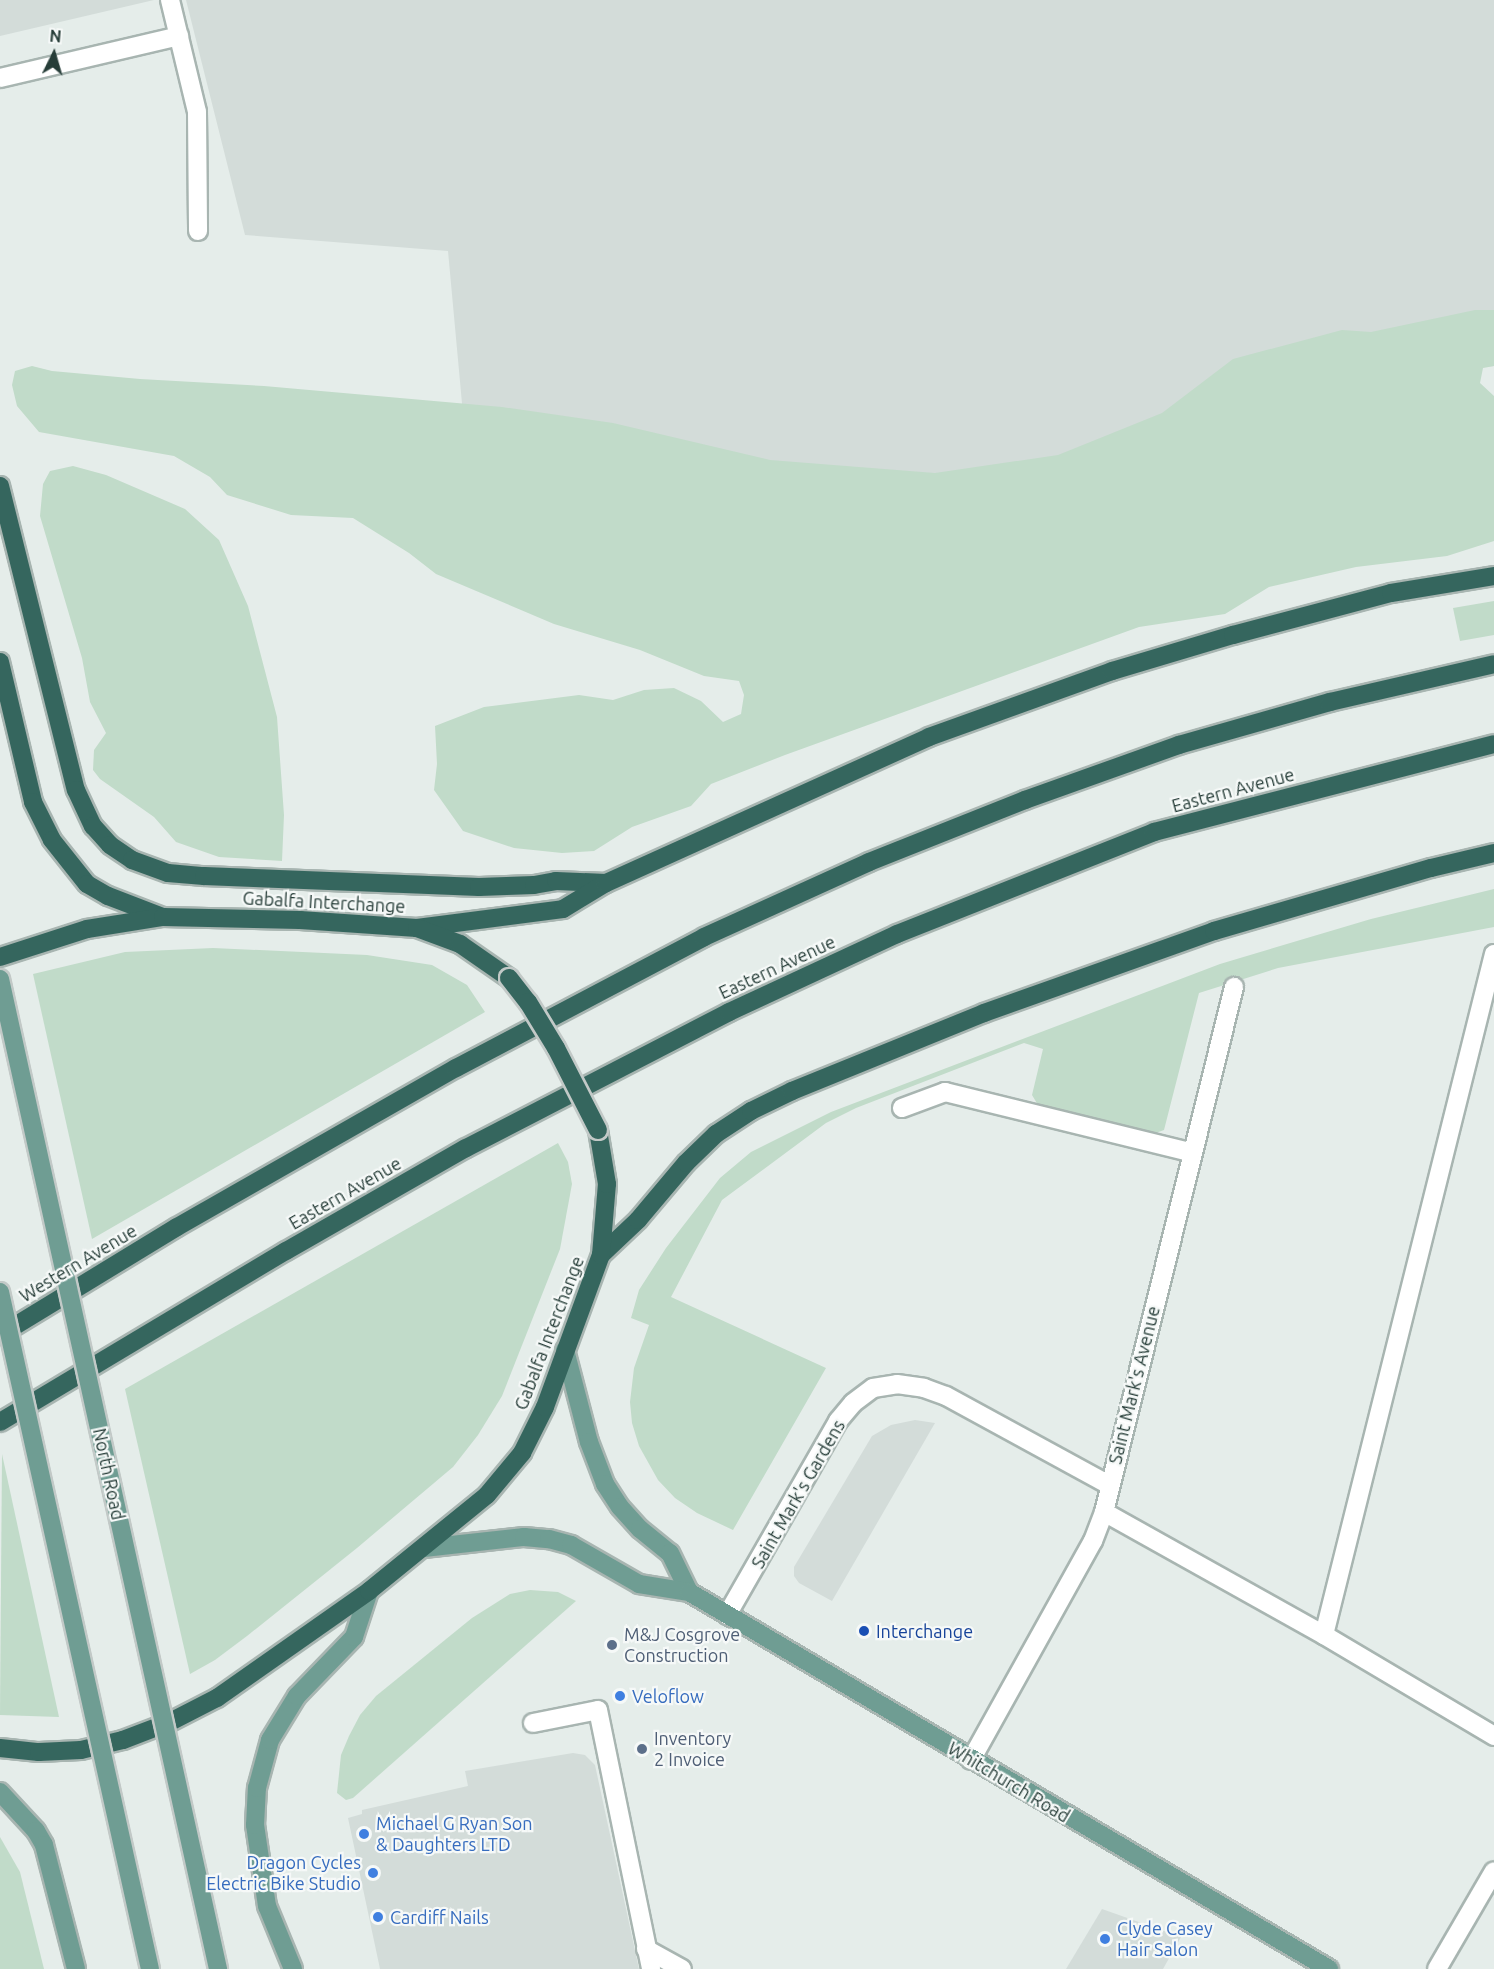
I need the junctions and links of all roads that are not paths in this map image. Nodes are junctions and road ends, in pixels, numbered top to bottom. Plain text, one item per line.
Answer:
1 (170, 0) edge
2 (179, 36) junction
3 (0, 78) edge
4 (198, 231) dead end
5 (0, 486) edge
6 (1494, 576) edge
7 (0, 662) edge
8 (1494, 664) edge
9 (1494, 744) edge
10 (1494, 853) edge
11 (606, 883) junction
12 (163, 917) junction
13 (417, 928) junction
14 (1494, 954) edge
15 (0, 957) edge
16 (0, 979) edge
17 (1234, 987) dead end
18 (902, 1108) dead end
19 (1193, 1153) junction
20 (601, 1255) junction
21 (0, 1292) edge
22 (0, 1335) edge
23 (565, 1350) junction
24 (0, 1422) edge
25 (1109, 1485) junction
26 (1104, 1512) junction
27 (424, 1548) junction
28 (369, 1592) junction
29 (689, 1592) junction
30 (726, 1614) junction
31 (1324, 1635) junction
32 (534, 1723) dead end
33 (1494, 1736) edge
34 (0, 1748) edge
35 (971, 1760) junction
36 (0, 1792) edge
37 (1494, 1871) edge
38 (646, 1949) junction
39 (76, 1969) edge
40 (150, 1969) edge
41 (218, 1969) edge
42 (293, 1969) edge
43 (651, 1969) edge
44 (682, 1969) edge
45 (1329, 1969) edge
46 (1437, 1969) edge

1 - 2 street
2 - 3 street
2 - 4 street
5 - 11 highway
6 - 11 highway
7 - 12 highway
8 - 22 highway, Western Avenue
9 - 24 highway, Eastern Avenue
10 - 20 highway
11 - 13 highway
12 - 13 highway, Gabalfa Interchange
12 - 15 highway, Gabalfa Interchange
13 - 20 highway, Gabalfa Interchange, bridge
14 - 31 street
16 - 41 main road, North Road, bridge
17 - 19 street, Saint Mark's Avenue
18 - 19 street
19 - 25 street, Saint Mark's Avenue
20 - 23 highway, Gabalfa Interchange
21 - 40 main road, bridge
23 - 27 highway, Gabalfa Interchange
23 - 29 main road
25 - 26 street, Saint Mark's Avenue
25 - 30 street, Saint Mark's Gardens
26 - 31 street
26 - 35 street, Saint Mark's Avenue
27 - 28 highway, Gabalfa Interchange
27 - 29 main road, Whitchurch Road
28 - 34 highway, Gabalfa Interchange
28 - 42 main road
29 - 30 main road, Whitchurch Road
30 - 35 main road, Whitchurch Road
31 - 33 street
32 - 38 street
35 - 45 main road, Whitchurch Road
36 - 39 main road
37 - 46 street
38 - 43 street
38 - 44 street

